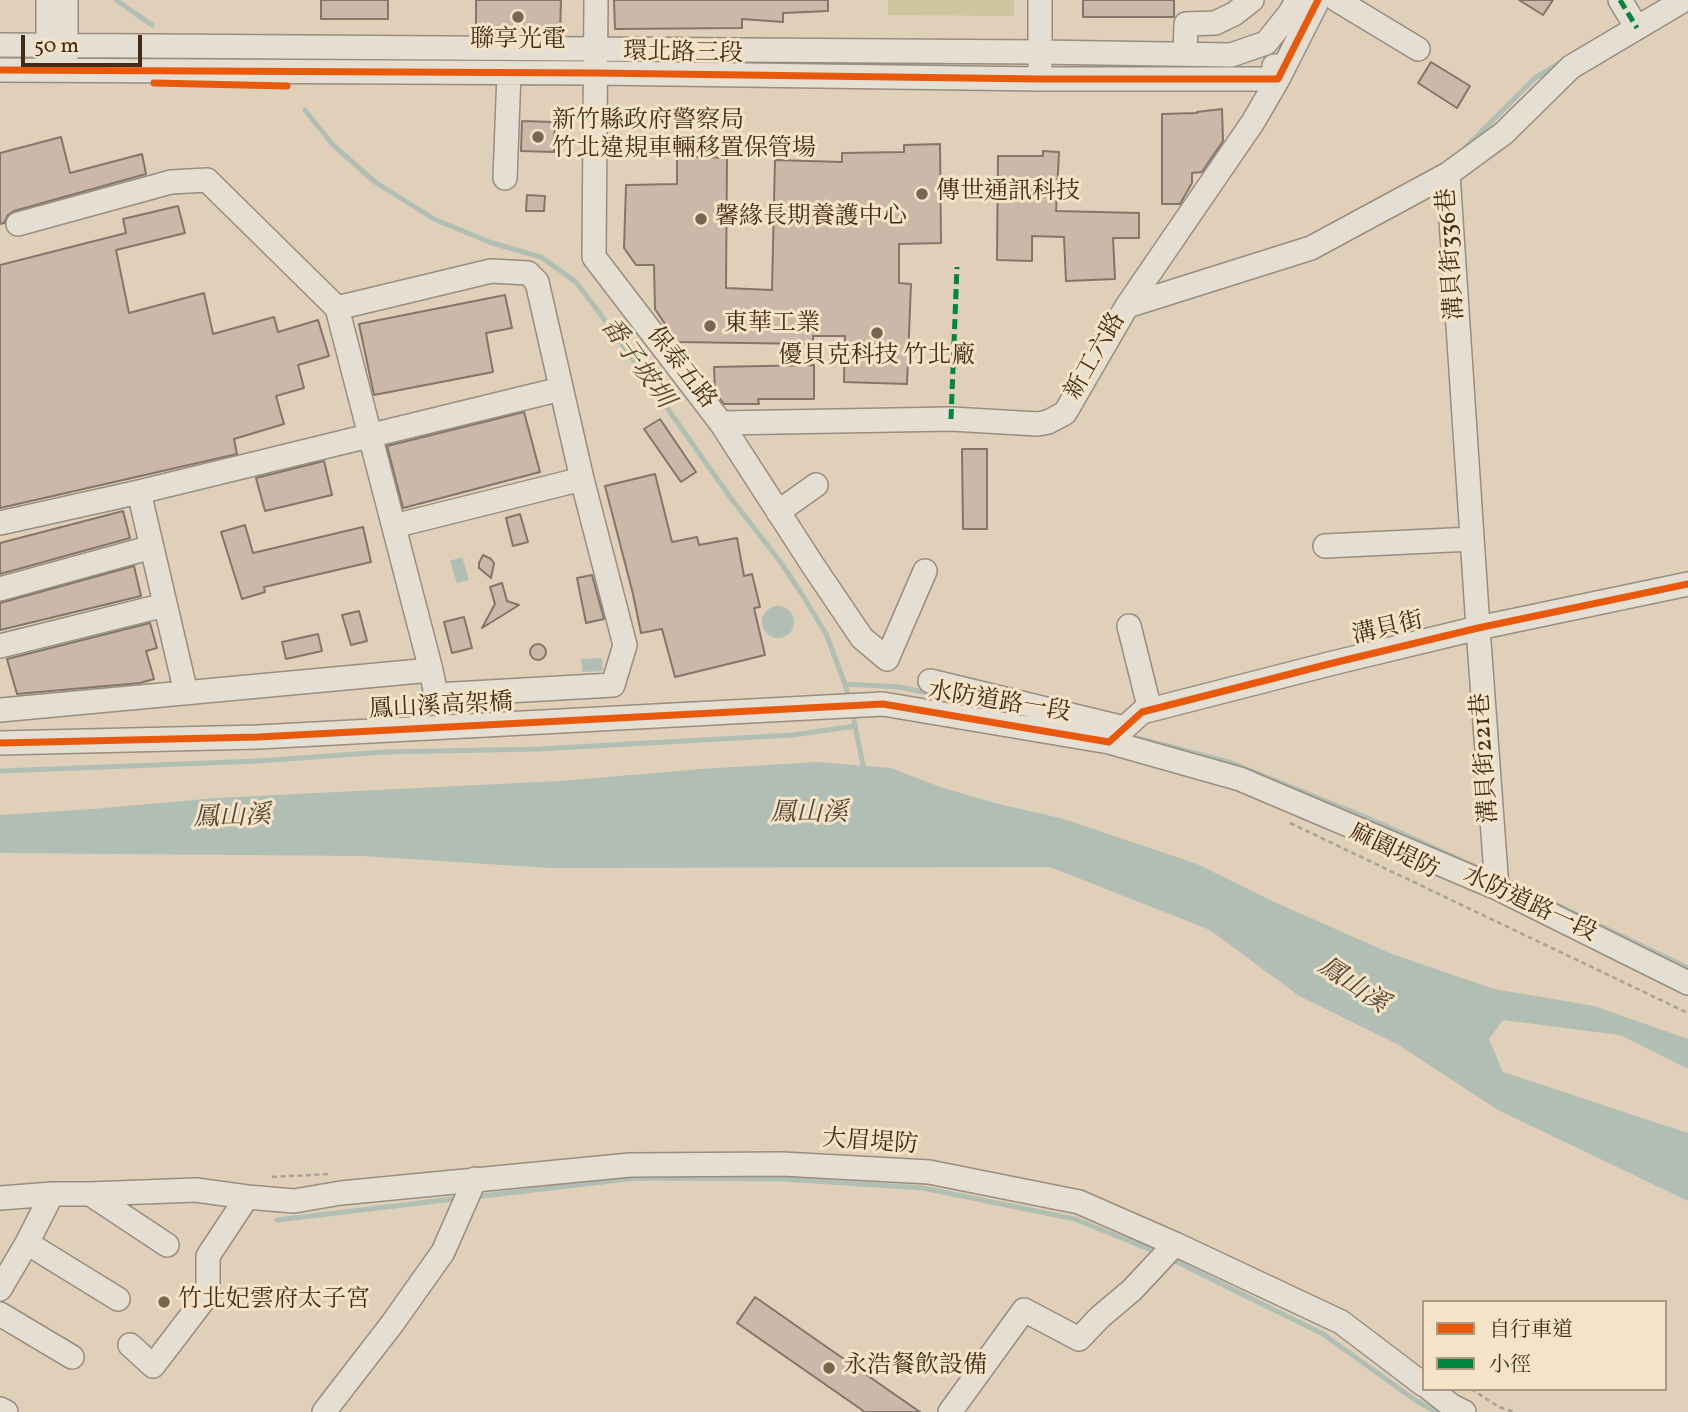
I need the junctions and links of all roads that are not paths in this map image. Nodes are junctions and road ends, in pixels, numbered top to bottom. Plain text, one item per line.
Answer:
1 (48, 0) edge
2 (66, 0) edge
3 (596, 0) edge
4 (1040, 0) edge
5 (1252, 0) edge
6 (1297, 0) edge
7 (1318, 0) edge
8 (1337, 0) edge
9 (1620, 0) edge
10 (1684, 0) edge
11 (1637, 27) junction
12 (1266, 43) junction
13 (0, 45) edge
14 (57, 45) junction
15 (1418, 49) dead end
16 (1040, 52) junction
17 (1185, 54) junction
18 (596, 62) junction
19 (0, 70) edge
20 (57, 71) junction
21 (509, 73) junction
22 (1040, 79) junction
23 (1278, 79) junction
24 (1448, 174) junction
25 (505, 178) dead end
26 (18, 223) dead end
27 (1127, 306) junction
28 (337, 309) junction
29 (561, 389) junction
30 (721, 423) junction
31 (369, 435) junction
32 (582, 479) junction
33 (816, 485) dead end
34 (139, 492) junction
35 (778, 512) junction
36 (0, 523) edge
37 (394, 526) junction
38 (1472, 539) junction
39 (1325, 546) dead end
40 (152, 547) junction
41 (925, 571) dead end
42 (1688, 584) edge
43 (0, 589) edge
44 (165, 605) junction
45 (1129, 626) dead end
46 (1478, 628) junction
47 (0, 646) edge
48 (431, 670) junction
49 (930, 681) dead end
50 (186, 692) junction
51 (883, 704) joint
52 (0, 708) edge
53 (1150, 710) junction
54 (1117, 735) junction
55 (0, 743) edge
56 (1497, 888) junction
57 (1688, 982) edge
58 (475, 1179) junction
59 (52, 1194) junction
60 (90, 1194) junction
61 (247, 1197) junction
62 (0, 1198) edge
63 (27, 1243) junction
64 (1175, 1244) junction
65 (167, 1245) dead end
66 (0, 1289) edge
67 (118, 1299) dead end
68 (0, 1314) edge
69 (130, 1345) dead end
70 (72, 1357) dead end
71 (1422, 1384) edge
72 (1433, 1391) edge
73 (0, 1409) edge
74 (6, 1412) edge
75 (324, 1412) edge
76 (950, 1412) edge
77 (1464, 1412) edge

1 - 14 street
2 - 14 street
3 - 18 street, 保泰五路
4 - 16 street
5 - 17 street
6 - 12 street
7 - 23 street
8 - 15 street
9 - 11 street
10 - 11 street, 溝貝街336巷
11 - 24 street, 溝貝街336巷
12 - 17 street, 環北路三段
12 - 23 street
13 - 14 street, 環北路三段
14 - 18 street, 環北路三段
14 - 20 street
16 - 17 street, 環北路三段
16 - 18 street, 環北路三段
16 - 22 street
18 - 21 street, 環北路三段
18 - 22 street, 環北路三段
18 - 30 street, 保泰五路
19 - 20 street, 環北路三段
20 - 21 street, 環北路三段
21 - 25 street
22 - 23 street, 環北路三段
23 - 27 street, 新工六路
24 - 27 street
24 - 38 street, 溝貝街336巷
26 - 28 street
27 - 30 street, 新工六路
28 - 29 street
28 - 31 street
29 - 31 street
29 - 32 street
30 - 35 street, 保泰五路
31 - 34 street
31 - 37 street
32 - 37 street
32 - 48 street
33 - 35 street
34 - 36 street
34 - 40 street
35 - 41 street, 保泰五路
37 - 48 street
38 - 39 street
38 - 46 street, 溝貝街336巷
40 - 43 street
40 - 44 street
42 - 46 street, 溝貝街
44 - 47 street
44 - 50 street
45 - 53 street
46 - 53 street, 溝貝街
46 - 56 street, 溝貝街221巷
48 - 50 street
49 - 54 street
50 - 52 street
51 - 54 street, 水防道路一段
51 - 55 street, 鳳山溪高架橋
53 - 54 street, 溝貝街
54 - 56 street, 水防道路一段
56 - 57 street, 水防道路一段
58 - 61 street
58 - 64 street
58 - 75 street
59 - 60 street
59 - 62 street
59 - 63 street
60 - 61 street
60 - 65 street
61 - 69 street
63 - 66 street
63 - 67 street
64 - 71 street
64 - 76 street
68 - 70 street
72 - 77 street
73 - 74 street

